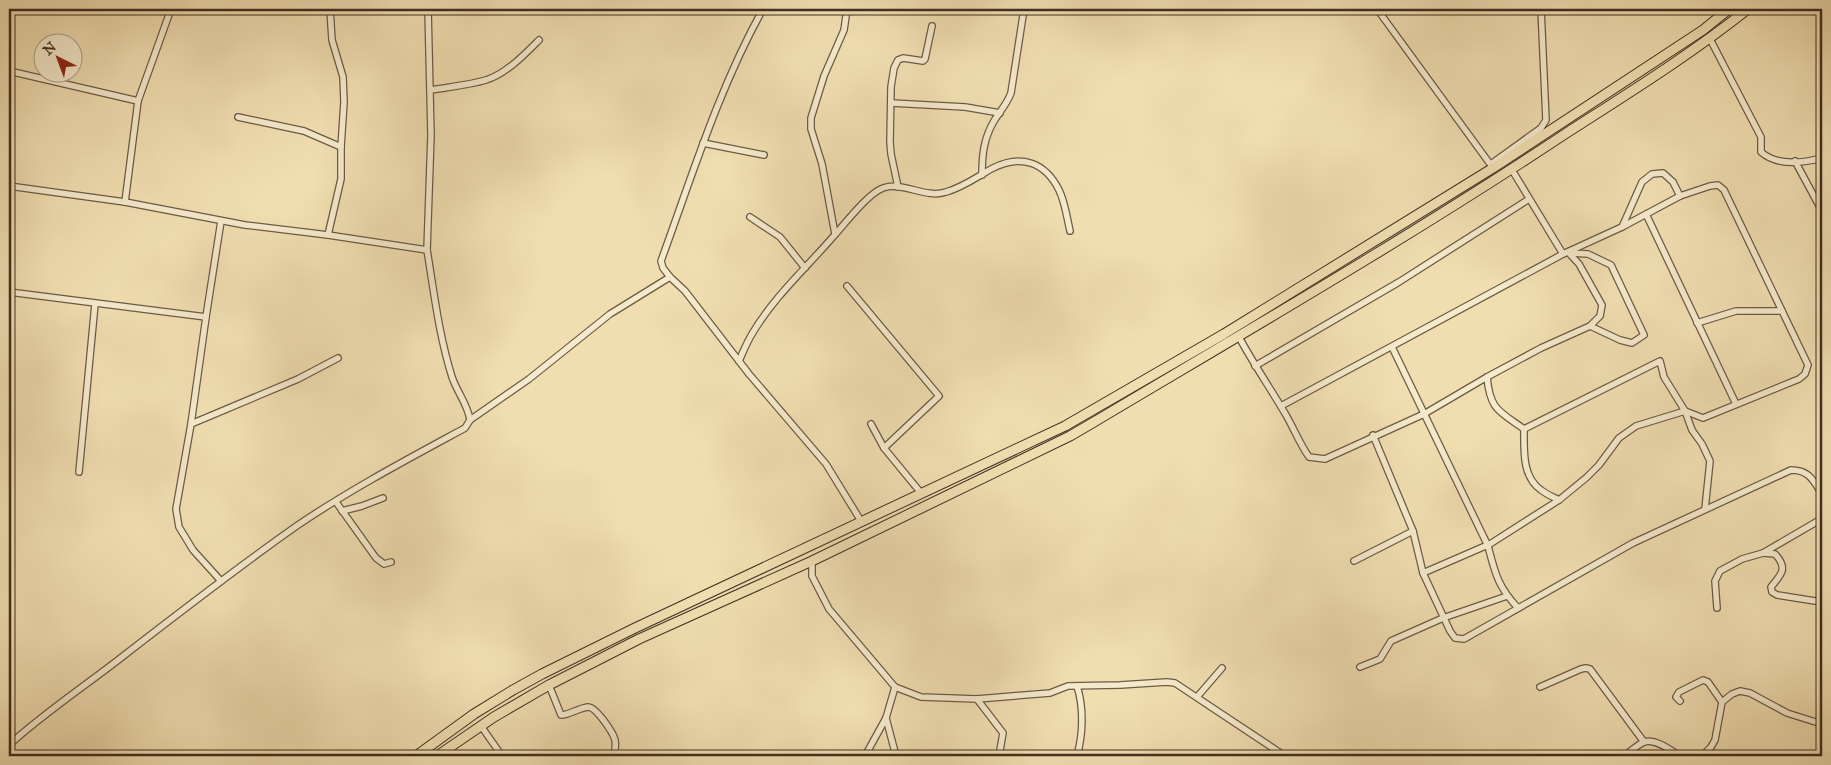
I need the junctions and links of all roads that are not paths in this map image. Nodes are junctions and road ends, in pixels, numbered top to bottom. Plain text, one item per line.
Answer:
1 (171, 9) edge
2 (330, 9) edge
3 (428, 9) edge
4 (763, 9) edge
5 (847, 9) edge
6 (1024, 9) edge
7 (1377, 9) edge
8 (1541, 9) edge
9 (1730, 9) edge
10 (1748, 9) edge
11 (932, 26) dead end
12 (1710, 39) junction
13 (539, 40) dead end
14 (9, 70) edge
15 (431, 90) junction
16 (138, 101) junction
17 (892, 102) junction
18 (1000, 113) junction
19 (238, 117) dead end
20 (703, 143) junction
21 (341, 147) junction
22 (764, 155) dead end
23 (1822, 158) edge
24 (1795, 161) junction
25 (1492, 166) junction
26 (1512, 170) junction
27 (982, 175) junction
28 (9, 186) edge
29 (898, 187) junction
30 (1680, 196) junction
31 (1529, 200) junction
32 (124, 202) junction
33 (1822, 211) edge
34 (1646, 214) junction
35 (750, 217) dead end
36 (222, 221) junction
37 (1622, 227) junction
38 (1070, 230) dead end
39 (835, 234) junction
40 (328, 235) junction
41 (1372, 242) junction
42 (428, 250) junction
43 (1378, 252) junction
44 (1565, 253) junction
45 (805, 268) junction
46 (670, 276) junction
47 (847, 286) dead end
48 (9, 292) edge
49 (94, 304) junction
50 (1782, 311) junction
51 (206, 317) junction
52 (1697, 323) junction
53 (1590, 326) junction
54 (1239, 338) junction
55 (1392, 347) junction
56 (338, 358) dead end
57 (739, 361) junction
58 (1254, 366) junction
59 (1487, 377) junction
60 (1736, 404) junction
61 (1280, 406) junction
62 (1685, 411) junction
63 (1424, 414) junction
64 (470, 420) junction
65 (192, 424) junction
66 (871, 424) dead end
67 (1524, 430) junction
68 (1373, 436) junction
69 (884, 448) junction
70 (79, 472) dead end
71 (921, 493) junction
72 (1822, 494) edge
73 (383, 498) dead end
74 (1559, 500) junction
75 (336, 502) junction
76 (1705, 509) junction
77 (342, 511) junction
78 (1822, 516) edge
79 (861, 521) junction
80 (1413, 531) junction
81 (1488, 546) junction
82 (1763, 553) junction
83 (391, 562) dead end
84 (812, 562) junction
85 (1354, 562) dead end
86 (1423, 573) junction
87 (221, 582) junction
88 (1507, 596) junction
89 (1822, 600) edge
90 (1518, 608) junction
91 (1717, 608) dead end
92 (1443, 618) junction
93 (1360, 667) dead end
94 (1222, 668) dead end
95 (523, 684) junction
96 (549, 685) junction
97 (1076, 686) junction
98 (1540, 686) dead end
99 (895, 687) junction
100 (529, 696) junction
101 (1197, 697) junction
102 (977, 699) junction
103 (1680, 701) dead end
104 (1722, 702) junction
105 (886, 718) junction
106 (1822, 724) edge
107 (481, 726) junction
108 (1644, 742) junction
109 (9, 744) edge
110 (416, 756) edge
111 (437, 756) edge
112 (502, 756) edge
113 (614, 756) edge
114 (865, 756) edge
115 (896, 756) edge
116 (999, 756) edge
117 (1077, 756) edge
118 (1285, 756) edge
119 (1624, 756) edge
120 (1680, 756) edge
121 (1702, 756) edge

1 - 16 street
2 - 21 street
3 - 15 street
4 - 20 street
5 - 39 street
6 - 18 street
7 - 25 street
8 - 25 street
9 - 25 main road
10 - 12 main road
11 - 17 street
12 - 24 street
12 - 26 main road
13 - 15 street
14 - 16 street
15 - 42 street
16 - 32 street
17 - 18 street
17 - 29 street
18 - 27 street
19 - 21 street
20 - 22 street
20 - 46 street
21 - 40 street
23 - 24 street
24 - 33 street
25 - 41 main road
26 - 31 street
26 - 43 main road
27 - 29 street
27 - 38 street
28 - 32 street
29 - 39 street
30 - 34 street
30 - 37 street
30 - 50 street
31 - 44 street
31 - 58 street
32 - 36 street
34 - 37 street
34 - 52 street
35 - 45 street
36 - 40 street
36 - 51 street
37 - 44 street
39 - 45 street
40 - 42 street
41 - 43 main road
41 - 71 main road
42 - 64 street
43 - 54 main road
44 - 53 street
44 - 53 street
44 - 55 street
45 - 57 street
46 - 57 street
46 - 64 street
47 - 69 street
48 - 49 street
49 - 51 street
49 - 70 street
50 - 52 street
50 - 60 street
51 - 65 street
52 - 60 street
53 - 59 street
54 - 58 street
54 - 84 main road
55 - 61 street
55 - 63 street
56 - 65 street
57 - 79 street
58 - 61 street
59 - 63 street
59 - 67 street
60 - 62 street
61 - 68 street
62 - 67 street
62 - 74 street
62 - 76 street
63 - 68 street
63 - 81 street
64 - 75 street
65 - 87 street
66 - 69 street
67 - 74 street
68 - 80 street
69 - 71 street
71 - 79 main road
72 - 76 street
73 - 77 street
74 - 81 street
75 - 77 street
75 - 87 street
76 - 90 street
77 - 83 street
78 - 82 street
79 - 95 main road
80 - 85 street
80 - 86 street
81 - 86 street
81 - 88 street
82 - 89 street
82 - 91 street
84 - 96 main road
84 - 99 street
86 - 92 street
87 - 109 street
88 - 90 street
88 - 92 street
90 - 92 street
92 - 93 street
94 - 101 street
95 - 100 main road
95 - 110 main road
96 - 100 main road
96 - 113 street
97 - 101 street
97 - 102 street
97 - 117 street
98 - 108 street
99 - 102 street
99 - 105 street
100 - 107 main road
101 - 118 street
102 - 116 street
103 - 104 street
104 - 106 street
104 - 121 street
105 - 114 street
105 - 115 street
107 - 111 main road
107 - 112 street
108 - 119 street
108 - 120 street

